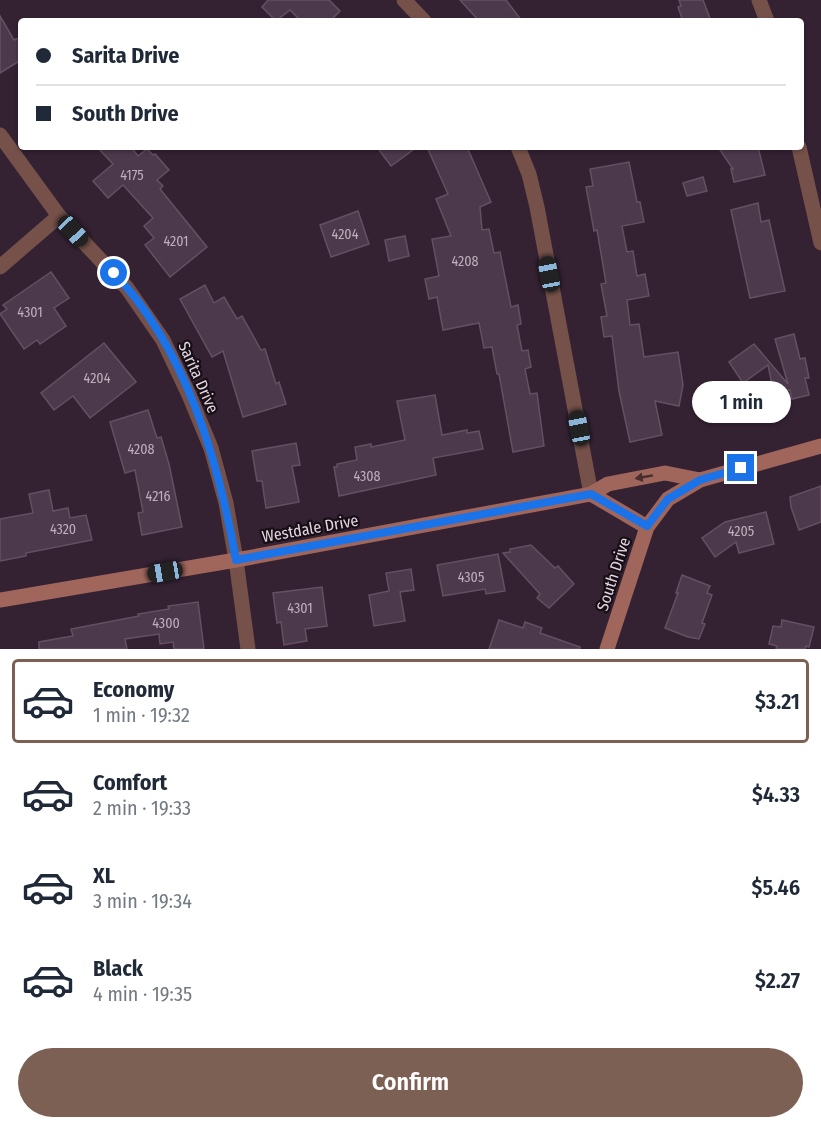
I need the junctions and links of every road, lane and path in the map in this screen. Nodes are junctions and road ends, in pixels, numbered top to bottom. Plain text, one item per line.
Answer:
1 (404, 0) edge
2 (759, 0) edge
3 (421, 18) edge
4 (766, 18) edge
5 (0, 135) edge
6 (519, 150) edge
7 (800, 150) edge
8 (60, 216) junction
9 (821, 243) edge
10 (0, 267) edge
11 (821, 446) edge
12 (700, 480) junction
13 (591, 494) junction
14 (647, 526) junction
15 (236, 560) junction
16 (0, 600) edge
17 (248, 649) edge
18 (608, 649) edge

1 - 3 street
2 - 4 street
5 - 8 street, Sarita Drive
6 - 13 street
7 - 9 street
8 - 10 street
8 - 15 street, Sarita Drive
11 - 12 street, South Drive
12 -> 13 street, Westdale Drive
12 - 14 street, South Drive
13 - 14 street
13 - 15 street, Westdale Drive
14 - 18 street, South Drive
15 - 16 street, Westdale Drive
15 - 17 street, Sarita Drive

